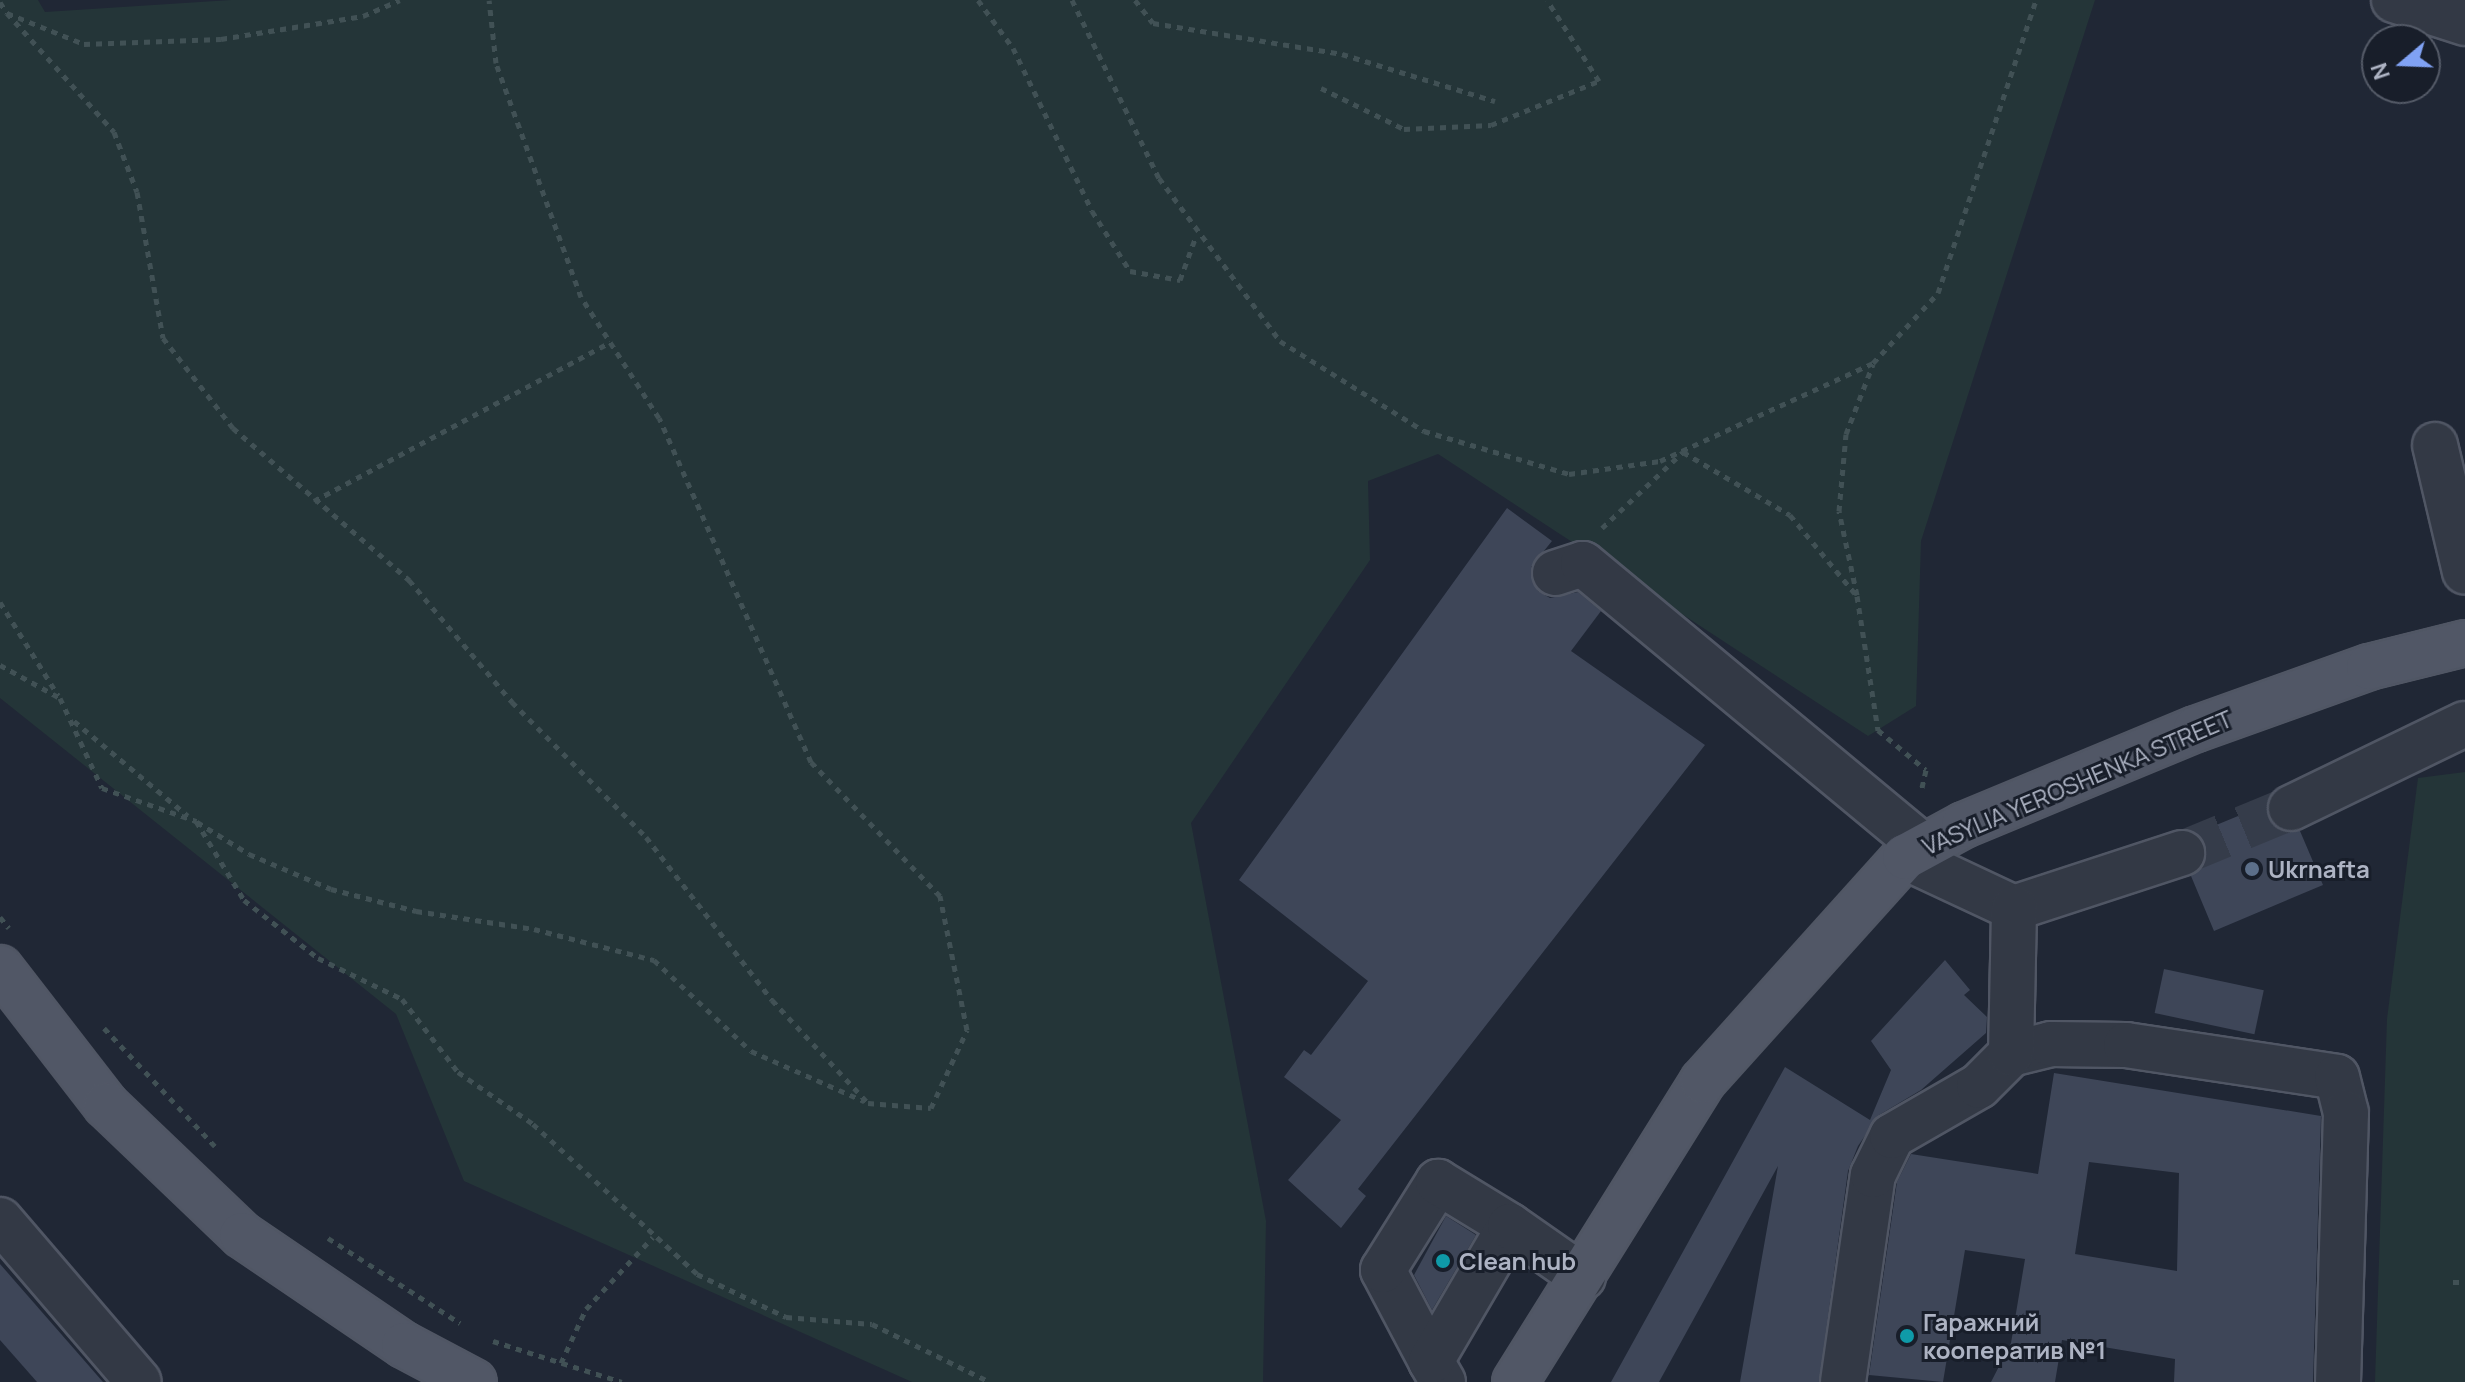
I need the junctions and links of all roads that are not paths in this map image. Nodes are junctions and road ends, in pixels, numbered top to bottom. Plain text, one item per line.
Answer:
1 (2394, 0) edge
2 (2465, 23) edge
3 (2435, 445) dead end
4 (2465, 572) edge
5 (1555, 573) road end
6 (2465, 643) edge
7 (2465, 724) edge
8 (2291, 808) tunnel mouth
9 (1916, 837) junction
10 (2182, 853) tunnel mouth
11 (2014, 908) junction
12 (6, 949) edge
13 (2011, 1054) junction
14 (0, 1220) edge
15 (1510, 1226) junction
16 (1583, 1277) junction
17 (1437, 1372) edge
18 (139, 1382) edge
19 (474, 1382) edge
20 (1515, 1382) edge
21 (1843, 1382) edge
22 (2338, 1382) edge

1 - 2 lane
3 - 4 lane
5 - 9 lane
6 - 9 main road, VASYLIA YEROSHENKA STREET
7 - 8 lane
9 - 11 lane
9 - 16 main road, VASYLIA YEROSHENKA STREET
10 - 11 lane
11 - 13 lane
12 - 19 main road
13 - 21 lane
13 - 22 lane
14 - 18 lane
15 - 16 lane
15 - 17 lane
15 - 17 lane
16 - 20 main road, VASYLIA YEROSHENKA STREET

